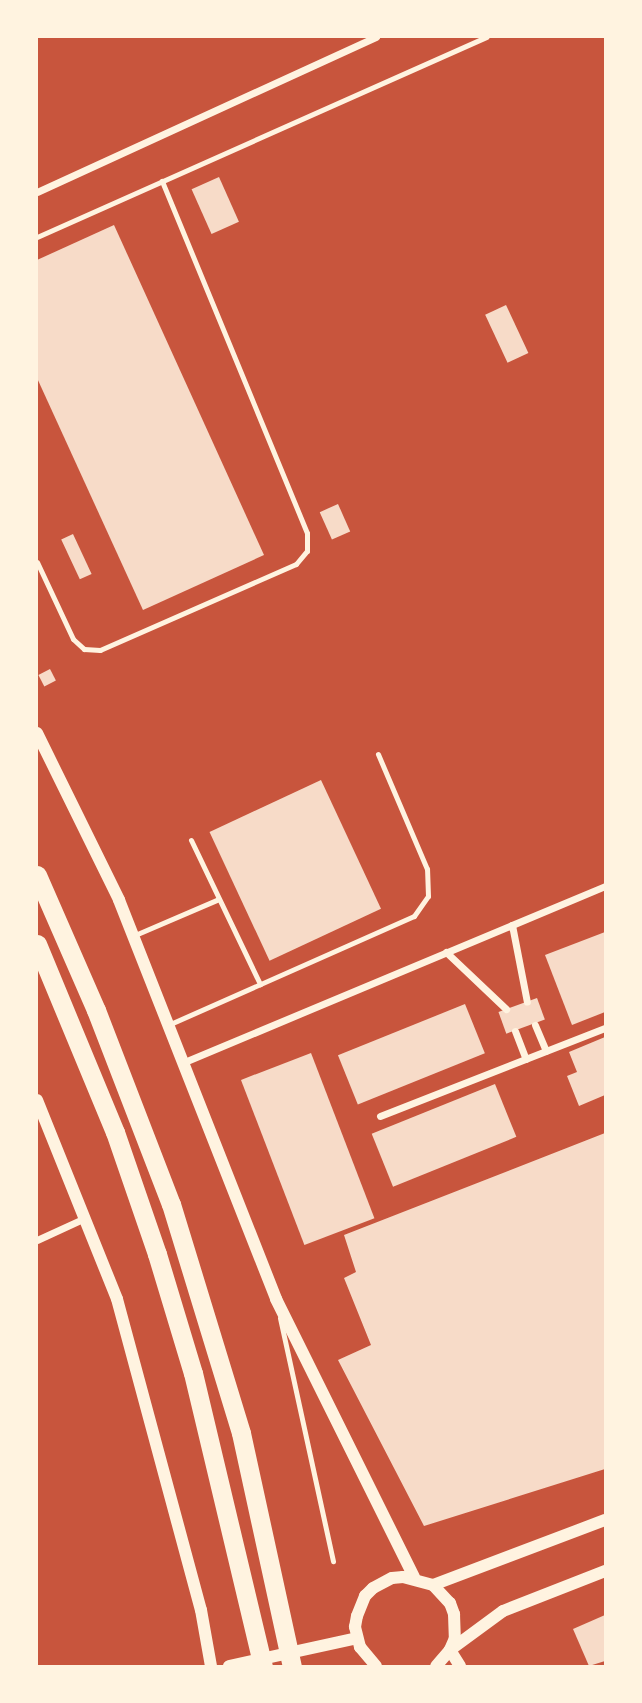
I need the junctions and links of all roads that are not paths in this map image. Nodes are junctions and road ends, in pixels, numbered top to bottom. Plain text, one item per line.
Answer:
1 (376, 37) edge
2 (486, 37) edge
3 (162, 181) junction
4 (37, 192) edge
5 (37, 237) edge
6 (37, 562) edge
7 (39, 573) edge
8 (37, 733) edge
9 (378, 754) dead end
10 (191, 839) dead end
11 (37, 875) edge
12 (605, 886) edge
13 (219, 899) junction
14 (512, 925) junction
15 (134, 936) junction
16 (37, 944) edge
17 (446, 952) junction
18 (260, 984) junction
19 (527, 1002) dead end
20 (506, 1009) dead end
21 (168, 1025) junction
22 (535, 1025) dead end
23 (605, 1028) edge
24 (515, 1031) dead end
25 (546, 1051) junction
26 (526, 1059) junction
27 (182, 1063) junction
28 (37, 1100) edge
29 (380, 1116) dead end
30 (85, 1217) junction
31 (37, 1240) edge
32 (276, 1299) junction
33 (605, 1520) edge
34 (333, 1561) dead end
35 (605, 1571) edge
36 (414, 1577) junction
37 (433, 1585) junction
38 (357, 1638) junction
39 (450, 1650) junction
40 (369, 1665) edge
41 (211, 1666) edge
42 (229, 1666) edge
43 (263, 1666) edge
44 (292, 1666) edge
45 (436, 1666) edge
46 (460, 1666) edge

1 - 4 street
2 - 3 lane
3 - 5 lane
3 - 7 lane
6 - 7 lane
8 - 15 street
9 - 18 lane
10 - 13 lane
11 - 44 highway
12 - 14 street
13 - 15 lane
13 - 18 lane
14 - 17 street
14 - 19 street
15 - 21 street
16 - 43 highway
17 - 20 street
17 - 27 street
18 - 21 lane
21 - 27 street
22 - 25 street
23 - 25 street
24 - 26 street
25 - 26 street
26 - 29 street
27 - 32 street
28 - 30 street
30 - 31 street
30 - 41 street
32 - 34 lane
32 - 36 street
33 - 37 street
35 - 39 street
36 - 37 street
36 - 38 street
37 - 39 street
38 - 40 street
38 - 42 street
39 - 45 street
39 - 46 street

